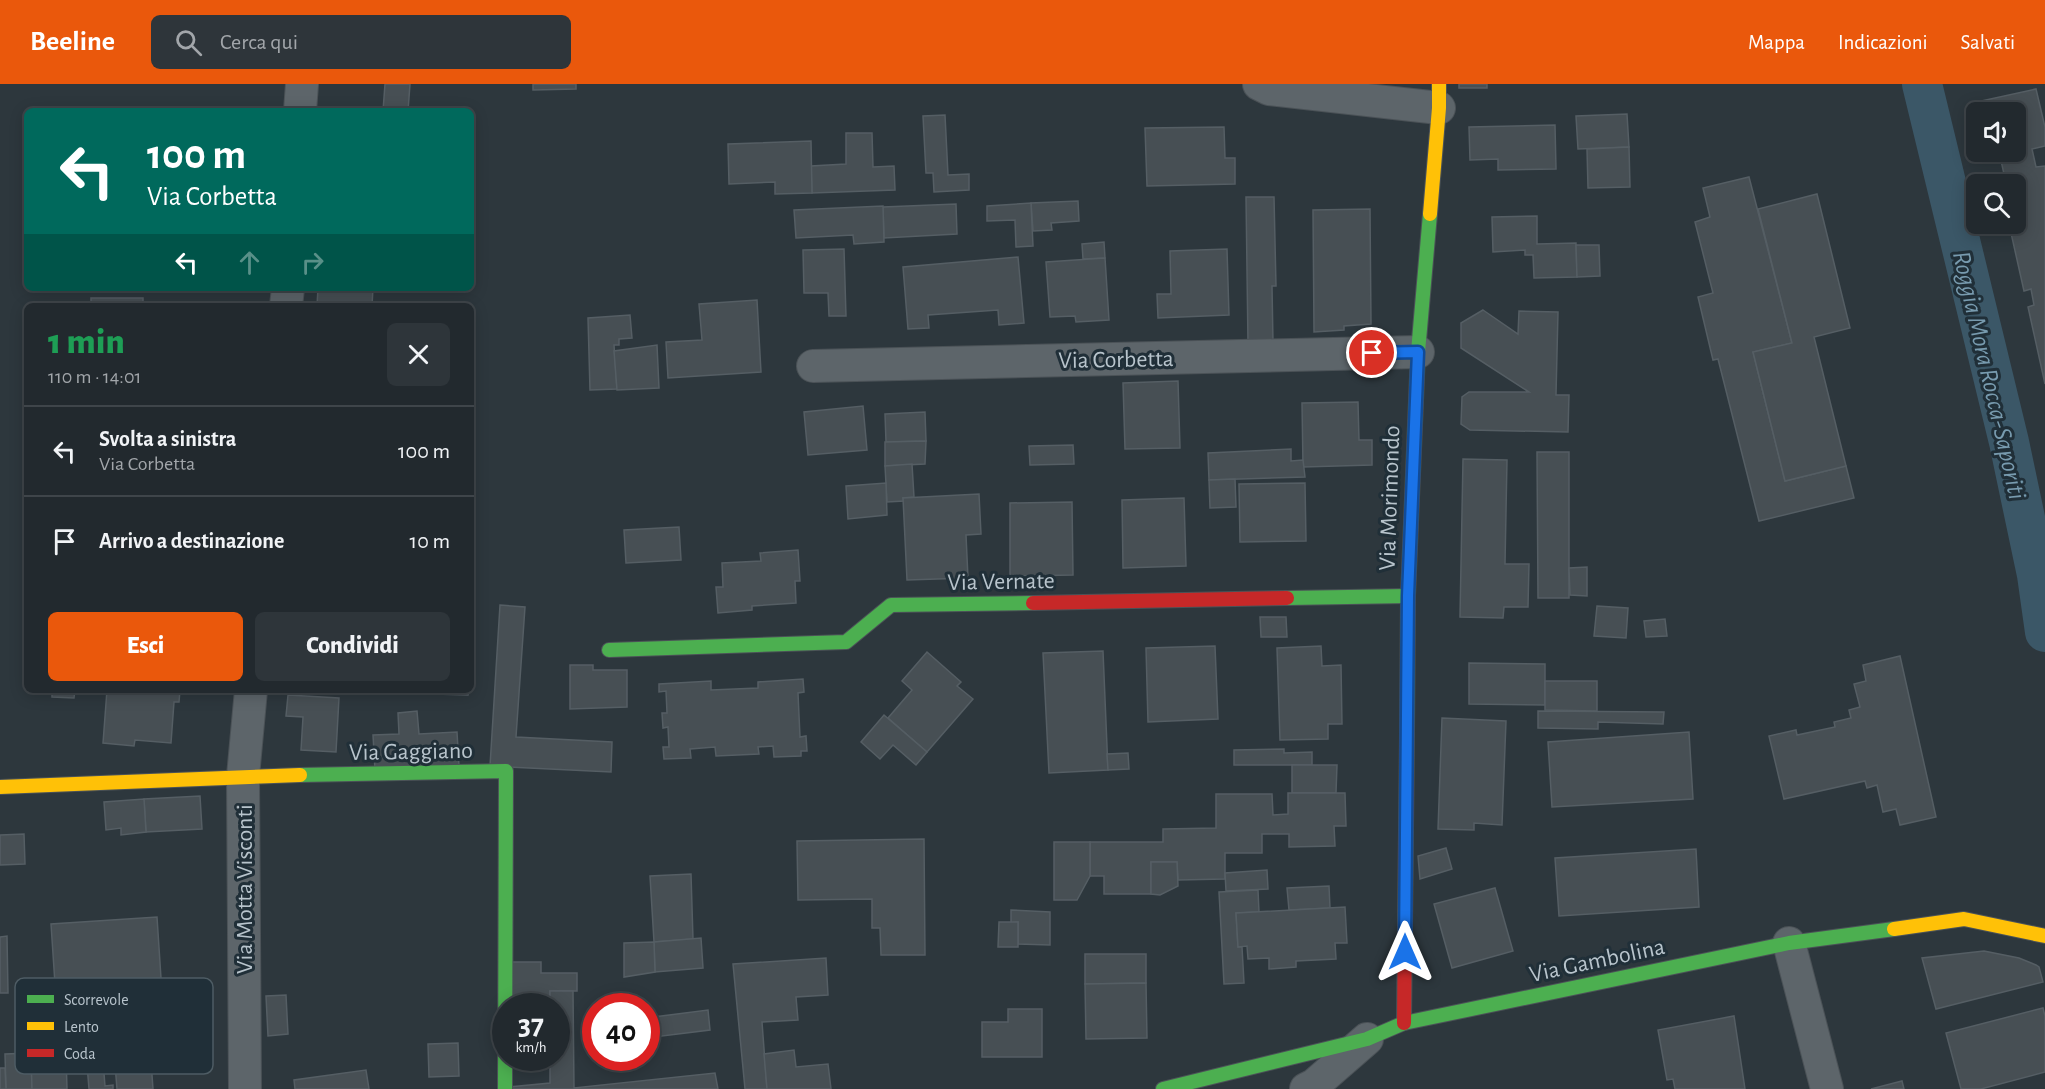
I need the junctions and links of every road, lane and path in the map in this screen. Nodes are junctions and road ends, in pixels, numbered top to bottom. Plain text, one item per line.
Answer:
1 (302, 84) edge
2 (1259, 84) edge
3 (1439, 96) edge
4 (300, 108) edge
5 (1418, 352) junction
6 (813, 366) dead end
7 (1408, 596) junction
8 (609, 650) dead end
9 (251, 693) edge
10 (243, 776) junction
11 (0, 787) edge
12 (2045, 936) edge
13 (1789, 943) junction
14 (1404, 1023) junction
15 (1366, 1039) junction
16 (245, 1089) edge
17 (505, 1089) edge
18 (1163, 1089) edge
19 (1306, 1089) edge
20 (1827, 1089) edge

1 - 4 street
2 - 3 street
3 - 5 street, Via Morimondo
5 - 6 street, Via Corbetta
5 - 7 street, Via Morimondo
7 - 8 street, Via Vernate
7 - 14 street, Via Morimondo
9 - 10 street, Via Motta Visconti
10 - 11 street, Via Gaggiano
10 - 16 street, Via Motta Visconti
10 - 17 street, Via Gaggiano
12 - 13 street, Via Gambolina
13 - 14 street, Via Gambolina
13 - 20 street
14 - 15 street, Via Gambolina
15 - 18 street, Via Gambolina
15 - 19 street

